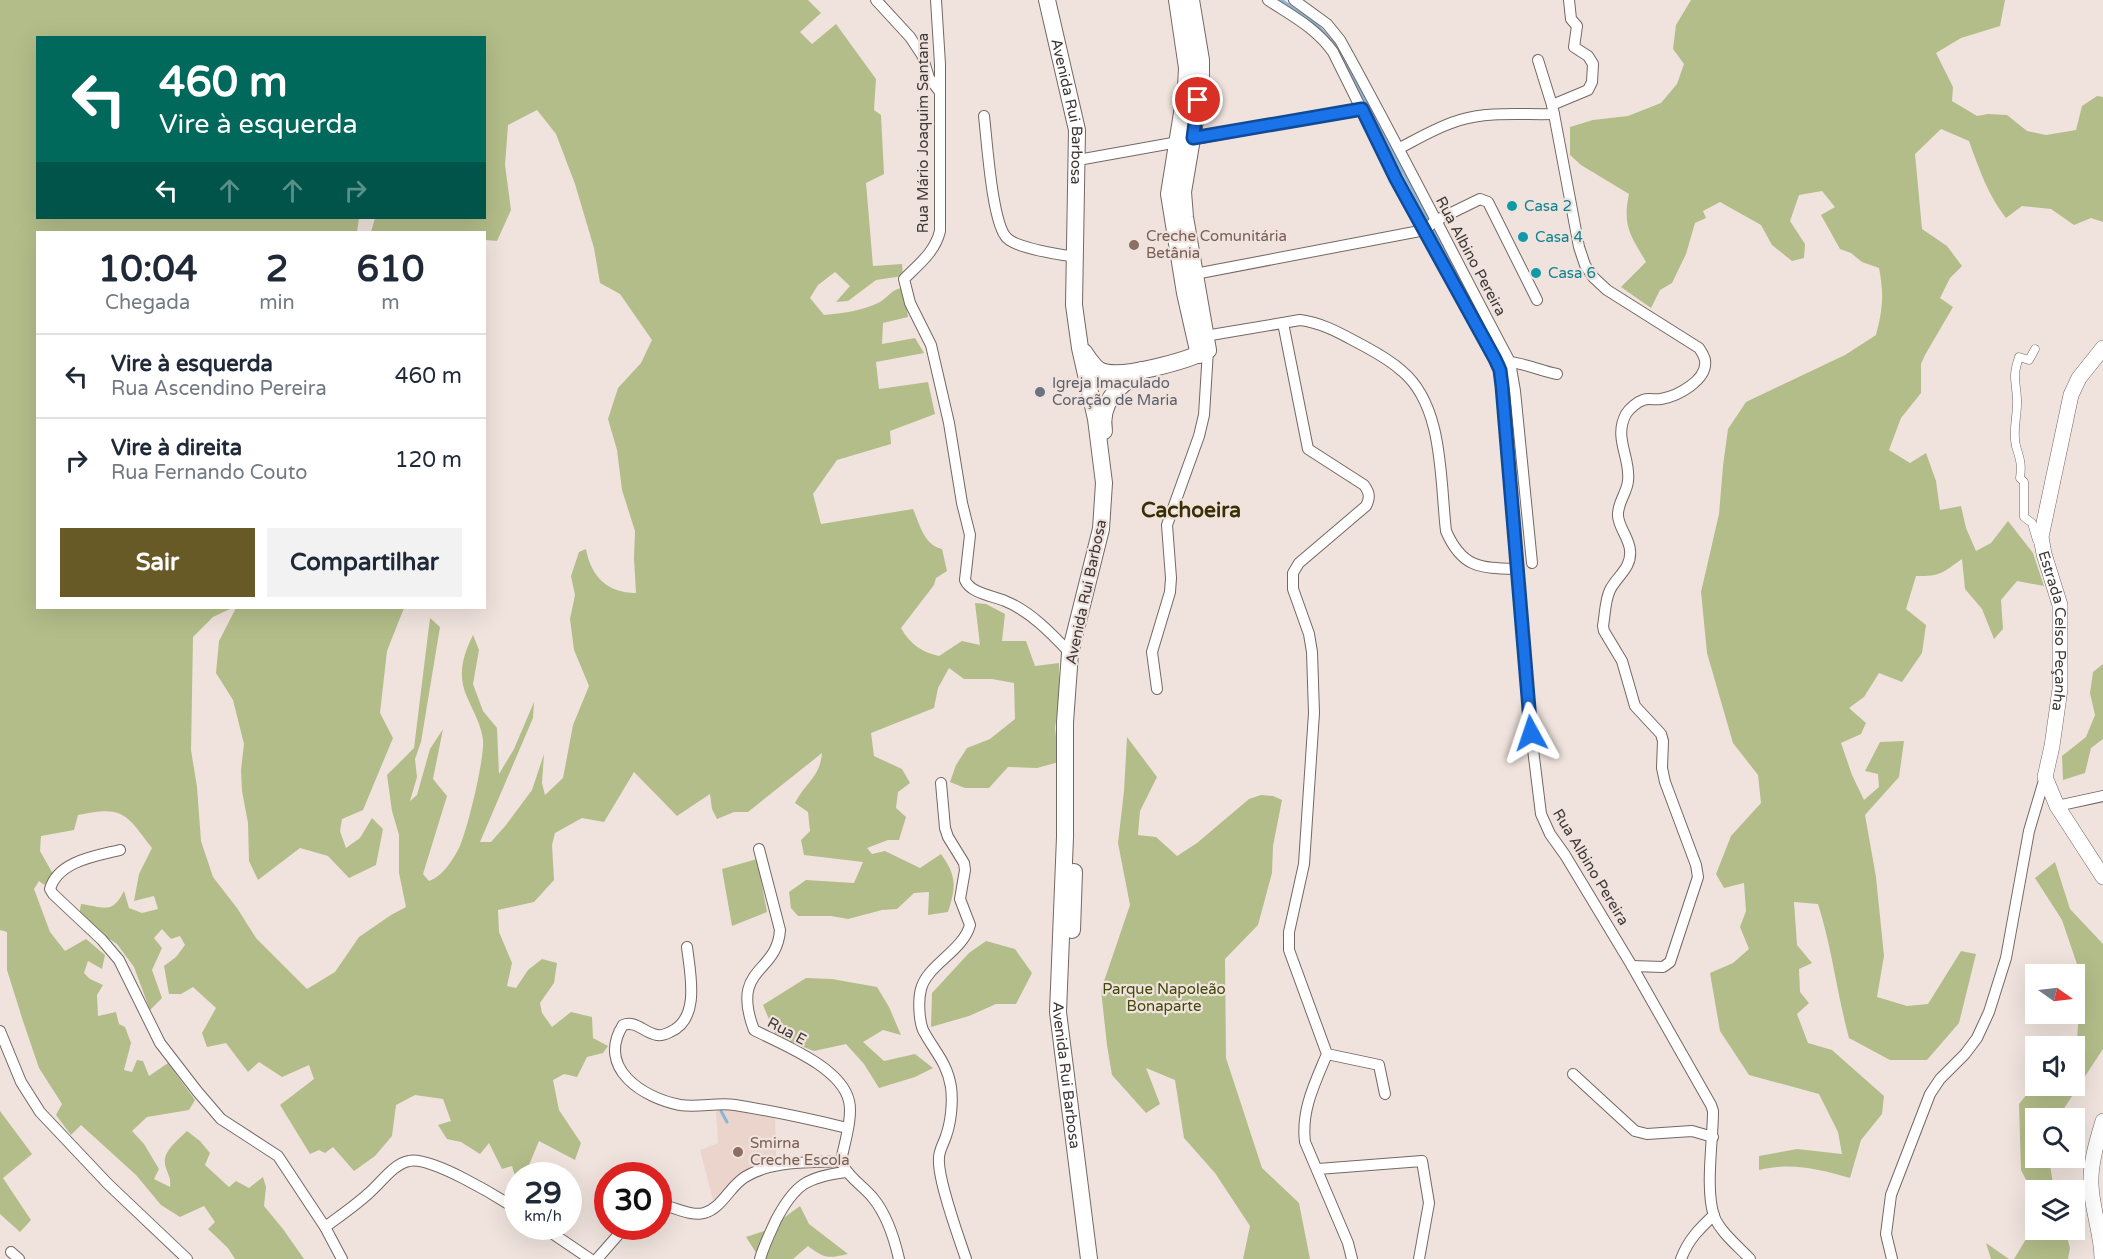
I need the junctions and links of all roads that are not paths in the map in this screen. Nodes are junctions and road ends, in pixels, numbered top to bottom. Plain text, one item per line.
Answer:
1 (876, 0) edge
2 (936, 0) edge
3 (1047, 0) edge
4 (1177, 0) edge
5 (1191, 0) edge
6 (1268, 0) edge
7 (1294, 0) edge
8 (1569, 0) edge
9 (1538, 60) dead end
10 (940, 92) junction
11 (1362, 109) junction
12 (1553, 110) junction
13 (984, 116) dead end
14 (1185, 140) junction
15 (1399, 157) junction
16 (1077, 160) junction
17 (1396, 179) junction
18 (1430, 225) junction
19 (1074, 257) junction
20 (1195, 274) junction
21 (1537, 300) dead end
22 (1283, 323) junction
23 (1080, 348) junction
24 (2103, 348) edge
25 (1203, 349) junction
26 (2035, 349) dead end
27 (1510, 362) junction
28 (1142, 370) junction
29 (1557, 374) dead end
30 (2043, 550) junction
31 (1532, 563) dead end
32 (1517, 569) junction
33 (1070, 653) junction
34 (1157, 689) dead end
35 (2045, 777) junction
36 (941, 783) dead end
37 (2103, 796) edge
38 (2057, 806) junction
39 (759, 849) dead end
40 (120, 850) dead end
41 (2103, 877) edge
42 (687, 947) dead end
43 (1632, 966) junction
44 (0, 1031) edge
45 (1327, 1054) junction
46 (1573, 1074) dead end
47 (1385, 1094) dead end
48 (2103, 1121) edge
49 (847, 1128) junction
50 (1713, 1137) junction
51 (841, 1161) junction
52 (1317, 1169) junction
53 (846, 1172) junction
54 (504, 1202) edge
55 (672, 1207) edge
56 (1714, 1215) junction
57 (325, 1227) junction
58 (562, 1240) edge
59 (614, 1240) edge
60 (188, 1259) edge
61 (342, 1259) edge
62 (590, 1259) edge
63 (597, 1259) edge
64 (760, 1259) edge
65 (898, 1259) edge
66 (966, 1259) edge
67 (1089, 1259) edge
68 (1098, 1259) edge
69 (1352, 1259) edge
70 (1419, 1259) edge
71 (1681, 1259) edge
72 (1750, 1259) edge
73 (1892, 1259) edge
74 (2102, 1259) edge

1 - 10 street
2 - 10 street, Rua Mário Joaquim Santana
3 - 16 main road, Avenida Rui Barbosa
4 - 14 main road
5 - 14 main road
6 - 11 street, Rua Albino Pereira
7 - 15 street, Rua Albino Pereira
8 - 12 street
9 - 12 street
10 - 33 street, Rua Mário Joaquim Santana
11 - 14 street
11 - 17 street, Rua Albino Pereira
12 - 15 street
12 - 43 street
13 - 19 street
14 - 16 street
14 - 20 main road
14 - 25 main road
15 - 17 street
15 - 18 street, Rua Albino Pereira
16 - 19 main road, Avenida Rui Barbosa
17 - 18 street, Rua Albino Pereira
18 - 20 street
18 - 21 street
18 - 27 street, Rua Albino Pereira
18 - 32 street, Rua Albino Pereira
19 - 23 main road, Avenida Rui Barbosa
20 - 25 main road
22 - 25 street
22 - 32 street
22 - 45 street
23 - 28 main road
23 - 33 main road, Avenida Rui Barbosa
24 - 30 main road, Estrada Celso Peçanha
25 - 28 main road
25 - 34 street
26 - 30 street
27 - 29 street
27 - 31 street, Rua Albino Pereira
28 - 68 main road, Avenida Rui Barbosa
30 - 35 main road, Estrada Celso Peçanha
32 - 43 street, Rua Albino Pereira
33 - 67 main road, Avenida Rui Barbosa
35 - 38 main road
35 - 73 street
36 - 66 street
37 - 38 street
38 - 41 main road
39 - 49 street, Rua E
40 - 57 street
42 - 49 street
43 - 50 street, Rua Albino Pereira
44 - 60 street
45 - 47 street
45 - 52 street
46 - 50 street
48 - 74 main road
49 - 51 street, Rua E
50 - 56 street, Rua Albino Pereira
51 - 53 street
51 - 55 street
52 - 69 street
52 - 70 street
53 - 64 street
53 - 65 street
54 - 57 street
56 - 71 street
56 - 72 street
57 - 61 street
58 - 62 street
59 - 63 street

